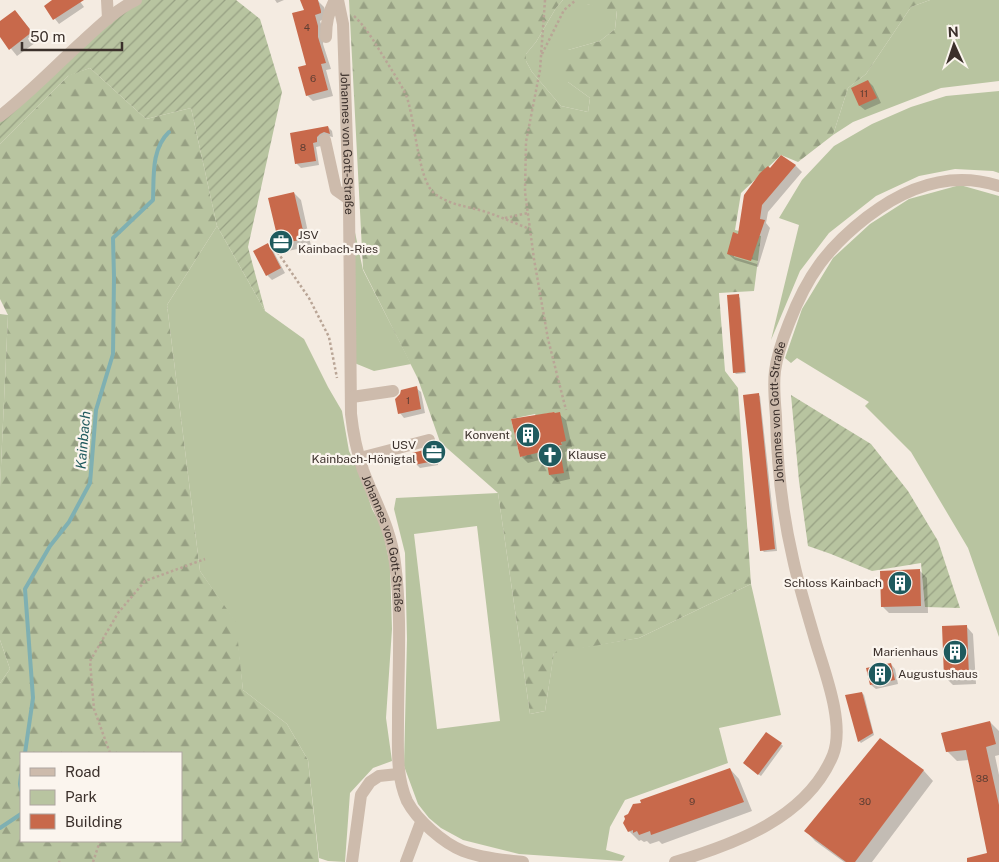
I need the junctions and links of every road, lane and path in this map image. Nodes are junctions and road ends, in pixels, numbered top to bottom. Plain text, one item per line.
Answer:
1 (107, 0) edge
2 (136, 0) edge
3 (337, 0) edge
4 (545, 0) edge
5 (576, 0) edge
6 (108, 19) junction
7 (371, 34) dead end
8 (326, 37) dead end
9 (541, 56) junction
10 (0, 116) edge
11 (325, 140) dead end
12 (999, 186) edge
13 (349, 199) junction
14 (528, 212) junction
15 (504, 219) junction
16 (530, 229) junction
17 (272, 244) dead end
18 (337, 381) dead end
19 (394, 391) dead end
20 (352, 397) junction
21 (566, 410) dead end
22 (429, 440) dead end
23 (360, 458) junction
24 (205, 559) dead end
25 (110, 752) edge
26 (398, 774) junction
27 (421, 822) junction
28 (100, 842) edge
29 (58, 862) edge
30 (63, 862) edge
31 (93, 862) edge
32 (352, 862) edge
33 (406, 862) edge
34 (523, 862) edge
35 (675, 862) edge

1 - 6 street
2 - 6 street
3 - 8 street
3 - 13 street, Johannes von Gott-Straße
4 - 9 path
5 - 9 path
6 - 10 street
7 - 15 path
9 - 14 path
11 - 13 street
12 - 35 street, Johannes von Gott-Straße
13 - 20 street, Johannes von Gott-Straße
14 - 15 path
14 - 16 path
15 - 16 path
16 - 21 path
17 - 18 path
19 - 20 street
20 - 23 street, Johannes von Gott-Straße
22 - 23 street
23 - 26 street, Johannes von Gott-Straße
24 - 25 path
26 - 27 street, Johannes von Gott-Straße
26 - 32 street
27 - 33 street
27 - 34 street, Johannes von Gott-Straße
28 - 31 path
29 - 30 path

